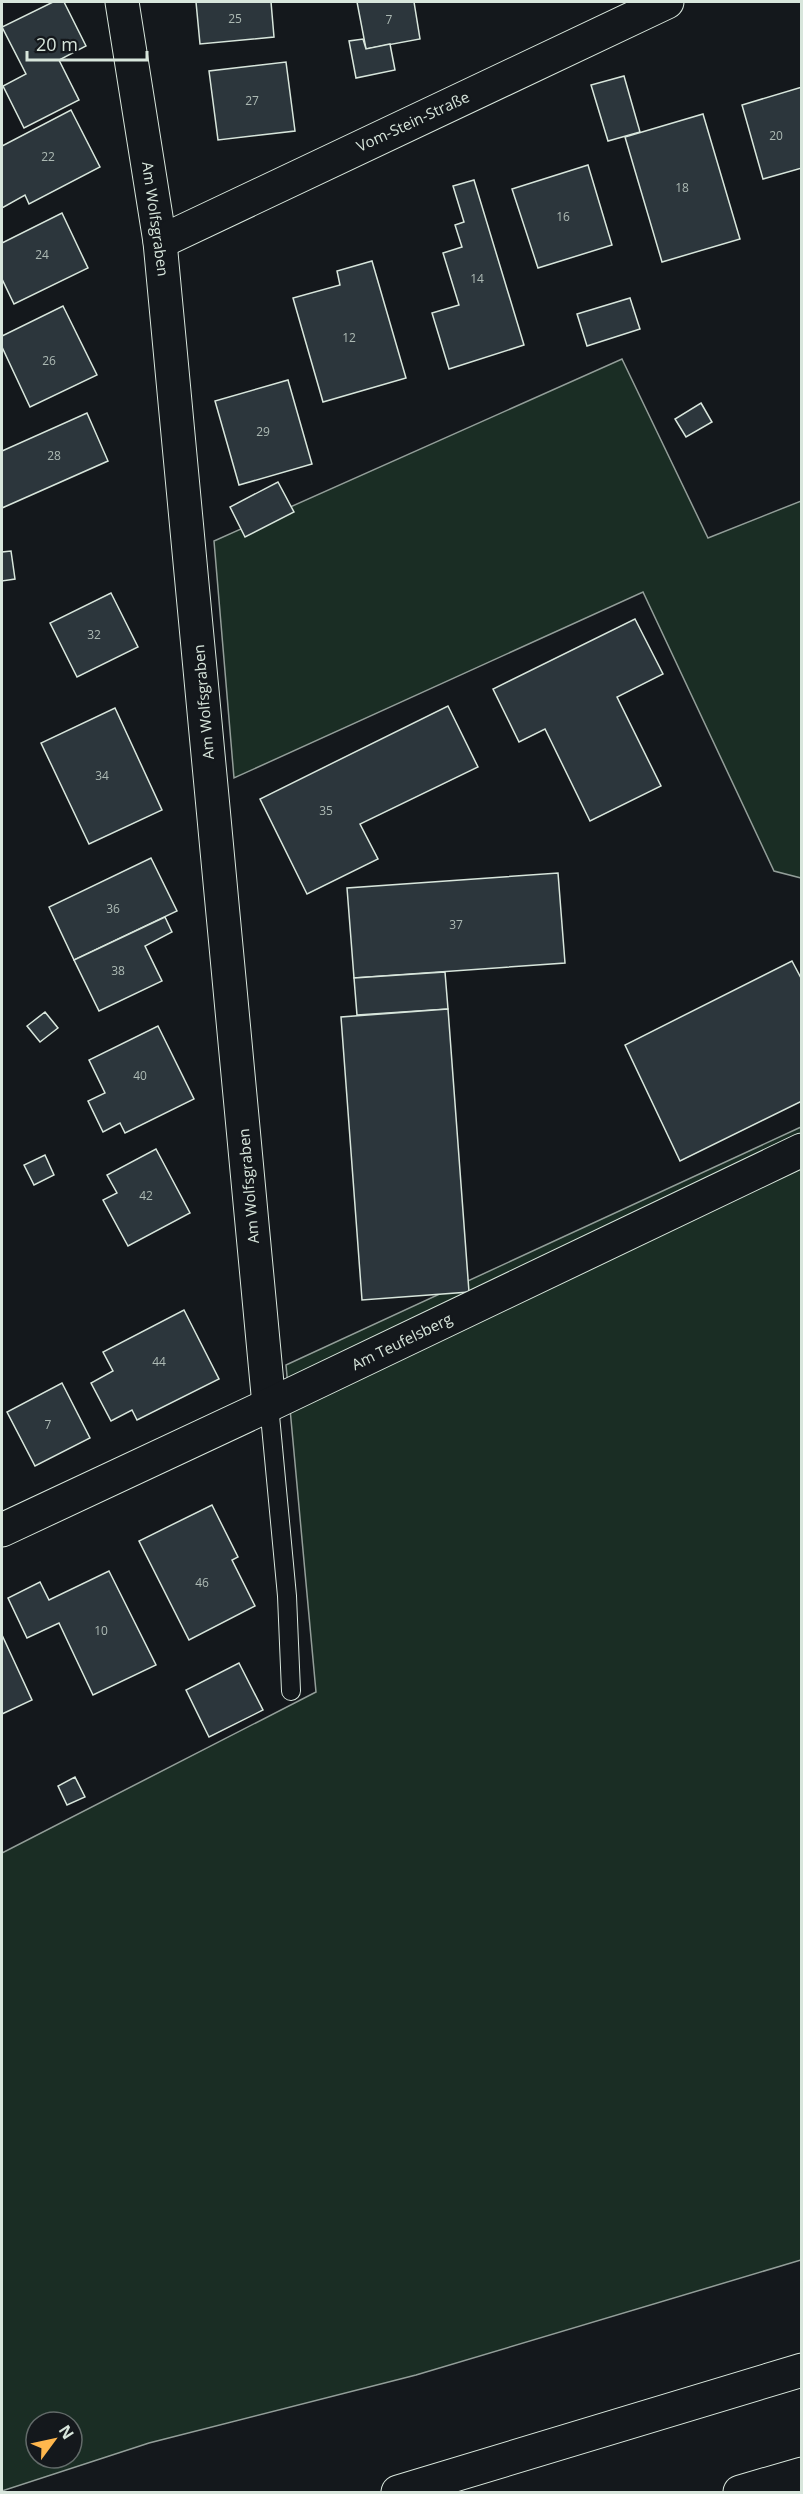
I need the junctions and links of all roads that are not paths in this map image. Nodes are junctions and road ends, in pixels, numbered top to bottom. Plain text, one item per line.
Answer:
1 (122, 2) edge
2 (666, 2) edge
3 (160, 242) junction
4 (801, 1150) edge
5 (269, 1406) junction
6 (2, 1530) edge
7 (291, 1691) dead end
8 (801, 2370) edge
9 (801, 2474) edge
10 (398, 2493) edge
11 (740, 2493) edge

1 - 3 main road, Am Wolfsgraben
2 - 3 main road, Vom-Stein-Straße
3 - 5 main road, Am Wolfsgraben
4 - 5 main road, Am Teufelsberg
5 - 6 main road, Am Teufelsberg
5 - 7 lane
8 - 10 main road
9 - 11 main road

